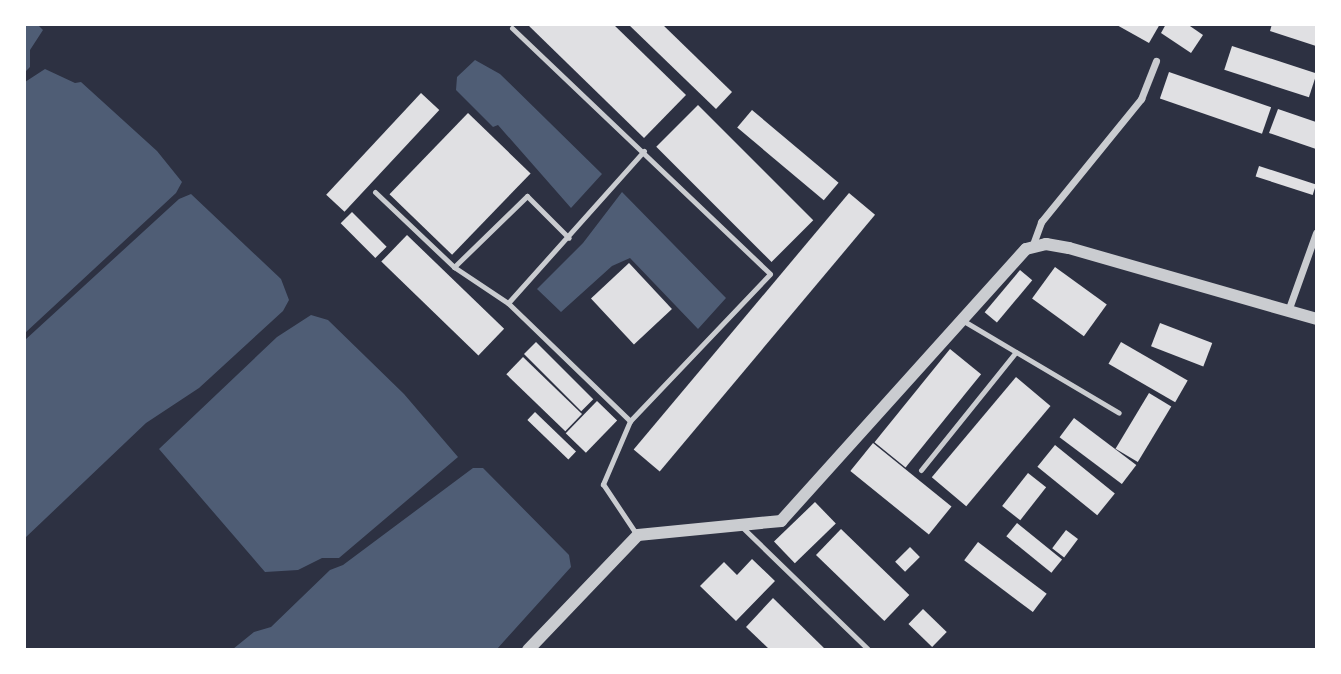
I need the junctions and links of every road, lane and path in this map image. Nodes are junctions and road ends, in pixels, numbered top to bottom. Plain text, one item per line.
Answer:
1 (512, 28) dead end
2 (1156, 61) dead end
3 (644, 151) junction
4 (375, 192) dead end
5 (1317, 233) edge
6 (569, 239) junction
7 (1032, 247) junction
8 (454, 267) junction
9 (508, 303) junction
10 (1288, 311) junction
11 (1317, 319) edge
12 (962, 320) junction
13 (1016, 352) junction
14 (1119, 414) dead end
15 (631, 421) junction
16 (921, 470) dead end
17 (740, 525) junction
18 (638, 535) junction
19 (528, 649) edge
20 (869, 649) edge

1 - 3 lane
2 - 7 street
3 - 6 lane
3 - 15 lane
4 - 8 lane
5 - 10 street
6 - 8 lane
6 - 9 lane
7 - 10 street
7 - 12 street
8 - 9 lane
9 - 15 lane
10 - 11 street
12 - 13 lane
12 - 17 street
13 - 14 lane
13 - 16 lane
15 - 18 lane
17 - 18 street
17 - 20 lane
18 - 19 street

